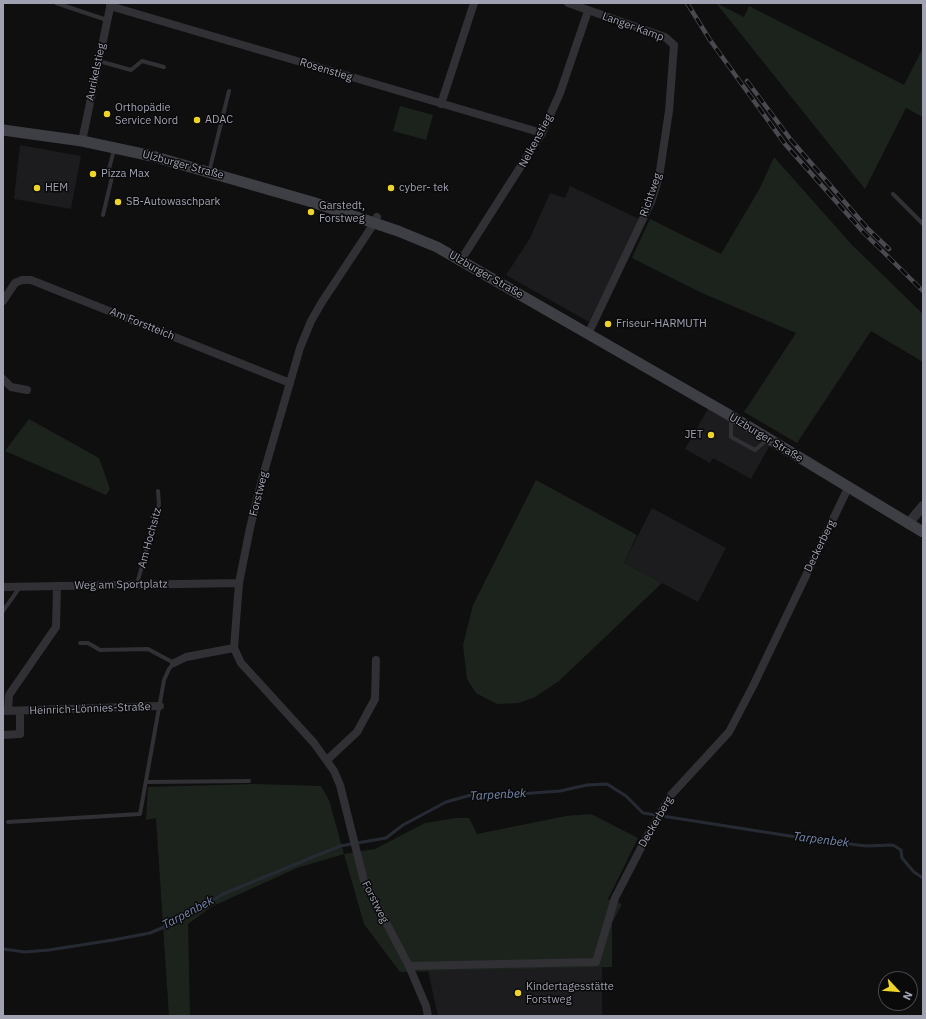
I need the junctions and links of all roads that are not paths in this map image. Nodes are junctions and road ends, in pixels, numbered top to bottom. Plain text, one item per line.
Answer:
1 (56, 3) edge
2 (474, 3) edge
3 (568, 3) edge
4 (111, 4) edge
5 (588, 11) junction
6 (108, 20) junction
7 (674, 45) joint
8 (99, 61) junction
9 (164, 67) dead end
10 (229, 91) dead end
11 (442, 104) junction
12 (3, 130) edge
13 (542, 133) junction
14 (82, 141) junction
15 (114, 147) junction
16 (209, 172) junction
17 (893, 194) dead end
18 (104, 215) dead end
19 (375, 220) junction
20 (923, 224) edge
21 (461, 260) junction
22 (3, 301) edge
23 (588, 334) junction
24 (3, 379) edge
25 (290, 383) junction
26 (27, 390) dead end
27 (731, 416) junction
28 (768, 439) junction
29 (848, 488) junction
30 (158, 491) dead end
31 (923, 506) edge
32 (908, 524) junction
33 (923, 532) edge
34 (239, 583) junction
35 (137, 585) junction
36 (57, 586) junction
37 (3, 587) edge
38 (20, 587) junction
39 (3, 611) edge
40 (80, 643) dead end
41 (234, 648) junction
42 (376, 660) dead end
43 (174, 663) junction
44 (160, 706) junction
45 (6, 711) edge
46 (20, 711) junction
47 (3, 735) edge
48 (327, 760) junction
49 (249, 781) dead end
50 (146, 782) junction
51 (8, 822) dead end
52 (409, 966) junction
53 (428, 1016) edge

1 - 6 lane
2 - 11 street
3 - 5 street, Langer Kamp
4 - 6 street, Aurikelstieg
4 - 11 street, Rosenstieg
5 - 7 street, Langer Kamp
5 - 13 street, Nelkenstieg
6 - 8 street, Aurikelstieg
7 - 23 street, Richtweg
8 - 9 lane
8 - 14 street, Aurikelstieg
10 - 16 lane
11 - 13 street, Rosenstieg
12 - 14 main road, Ulzburger Straße
13 - 21 street, Nelkenstieg
14 - 15 main road, Ulzburger Straße
15 - 16 main road, Ulzburger Straße
15 - 18 lane
16 - 19 main road, Ulzburger Straße
17 - 20 lane
19 - 21 main road, Ulzburger Straße
19 - 25 street, Forstweg
21 - 23 main road, Ulzburger Straße
22 - 25 street, Am Forstteich
23 - 27 main road, Ulzburger Straße
24 - 26 street
25 - 34 street, Forstweg
27 - 28 main road, Ulzburger Straße
27 - 28 lane
28 - 29 main road, Ulzburger Straße
29 - 32 main road, Ulzburger Straße
29 - 52 street, Deckerberg
30 - 35 lane, Am Hochsitz
31 - 32 street
32 - 33 main road, Ulzburger Straße
34 - 35 street, Weg am Sportplatz
34 - 41 street, Forstweg
35 - 36 street, Weg am Sportplatz
36 - 38 street, Weg am Sportplatz
36 - 45 street, Heinrich-Lönnies-Straße
37 - 38 street, Weg am Sportplatz
38 - 39 lane
40 - 43 lane
41 - 43 street
41 - 48 street, Forstweg
42 - 48 street
43 - 44 lane, Heinrich-Lönnies-Straße
44 - 46 street, Heinrich-Lönnies-Straße
44 - 50 lane, Heinrich-Lönnies-Straße
45 - 46 street, Heinrich-Lönnies-Straße
46 - 47 street, Heinrich-Lönnies-Straße
48 - 52 street, Forstweg
49 - 50 lane
50 - 51 lane, Heinrich-Lönnies-Straße
52 - 53 street, Forstweg

